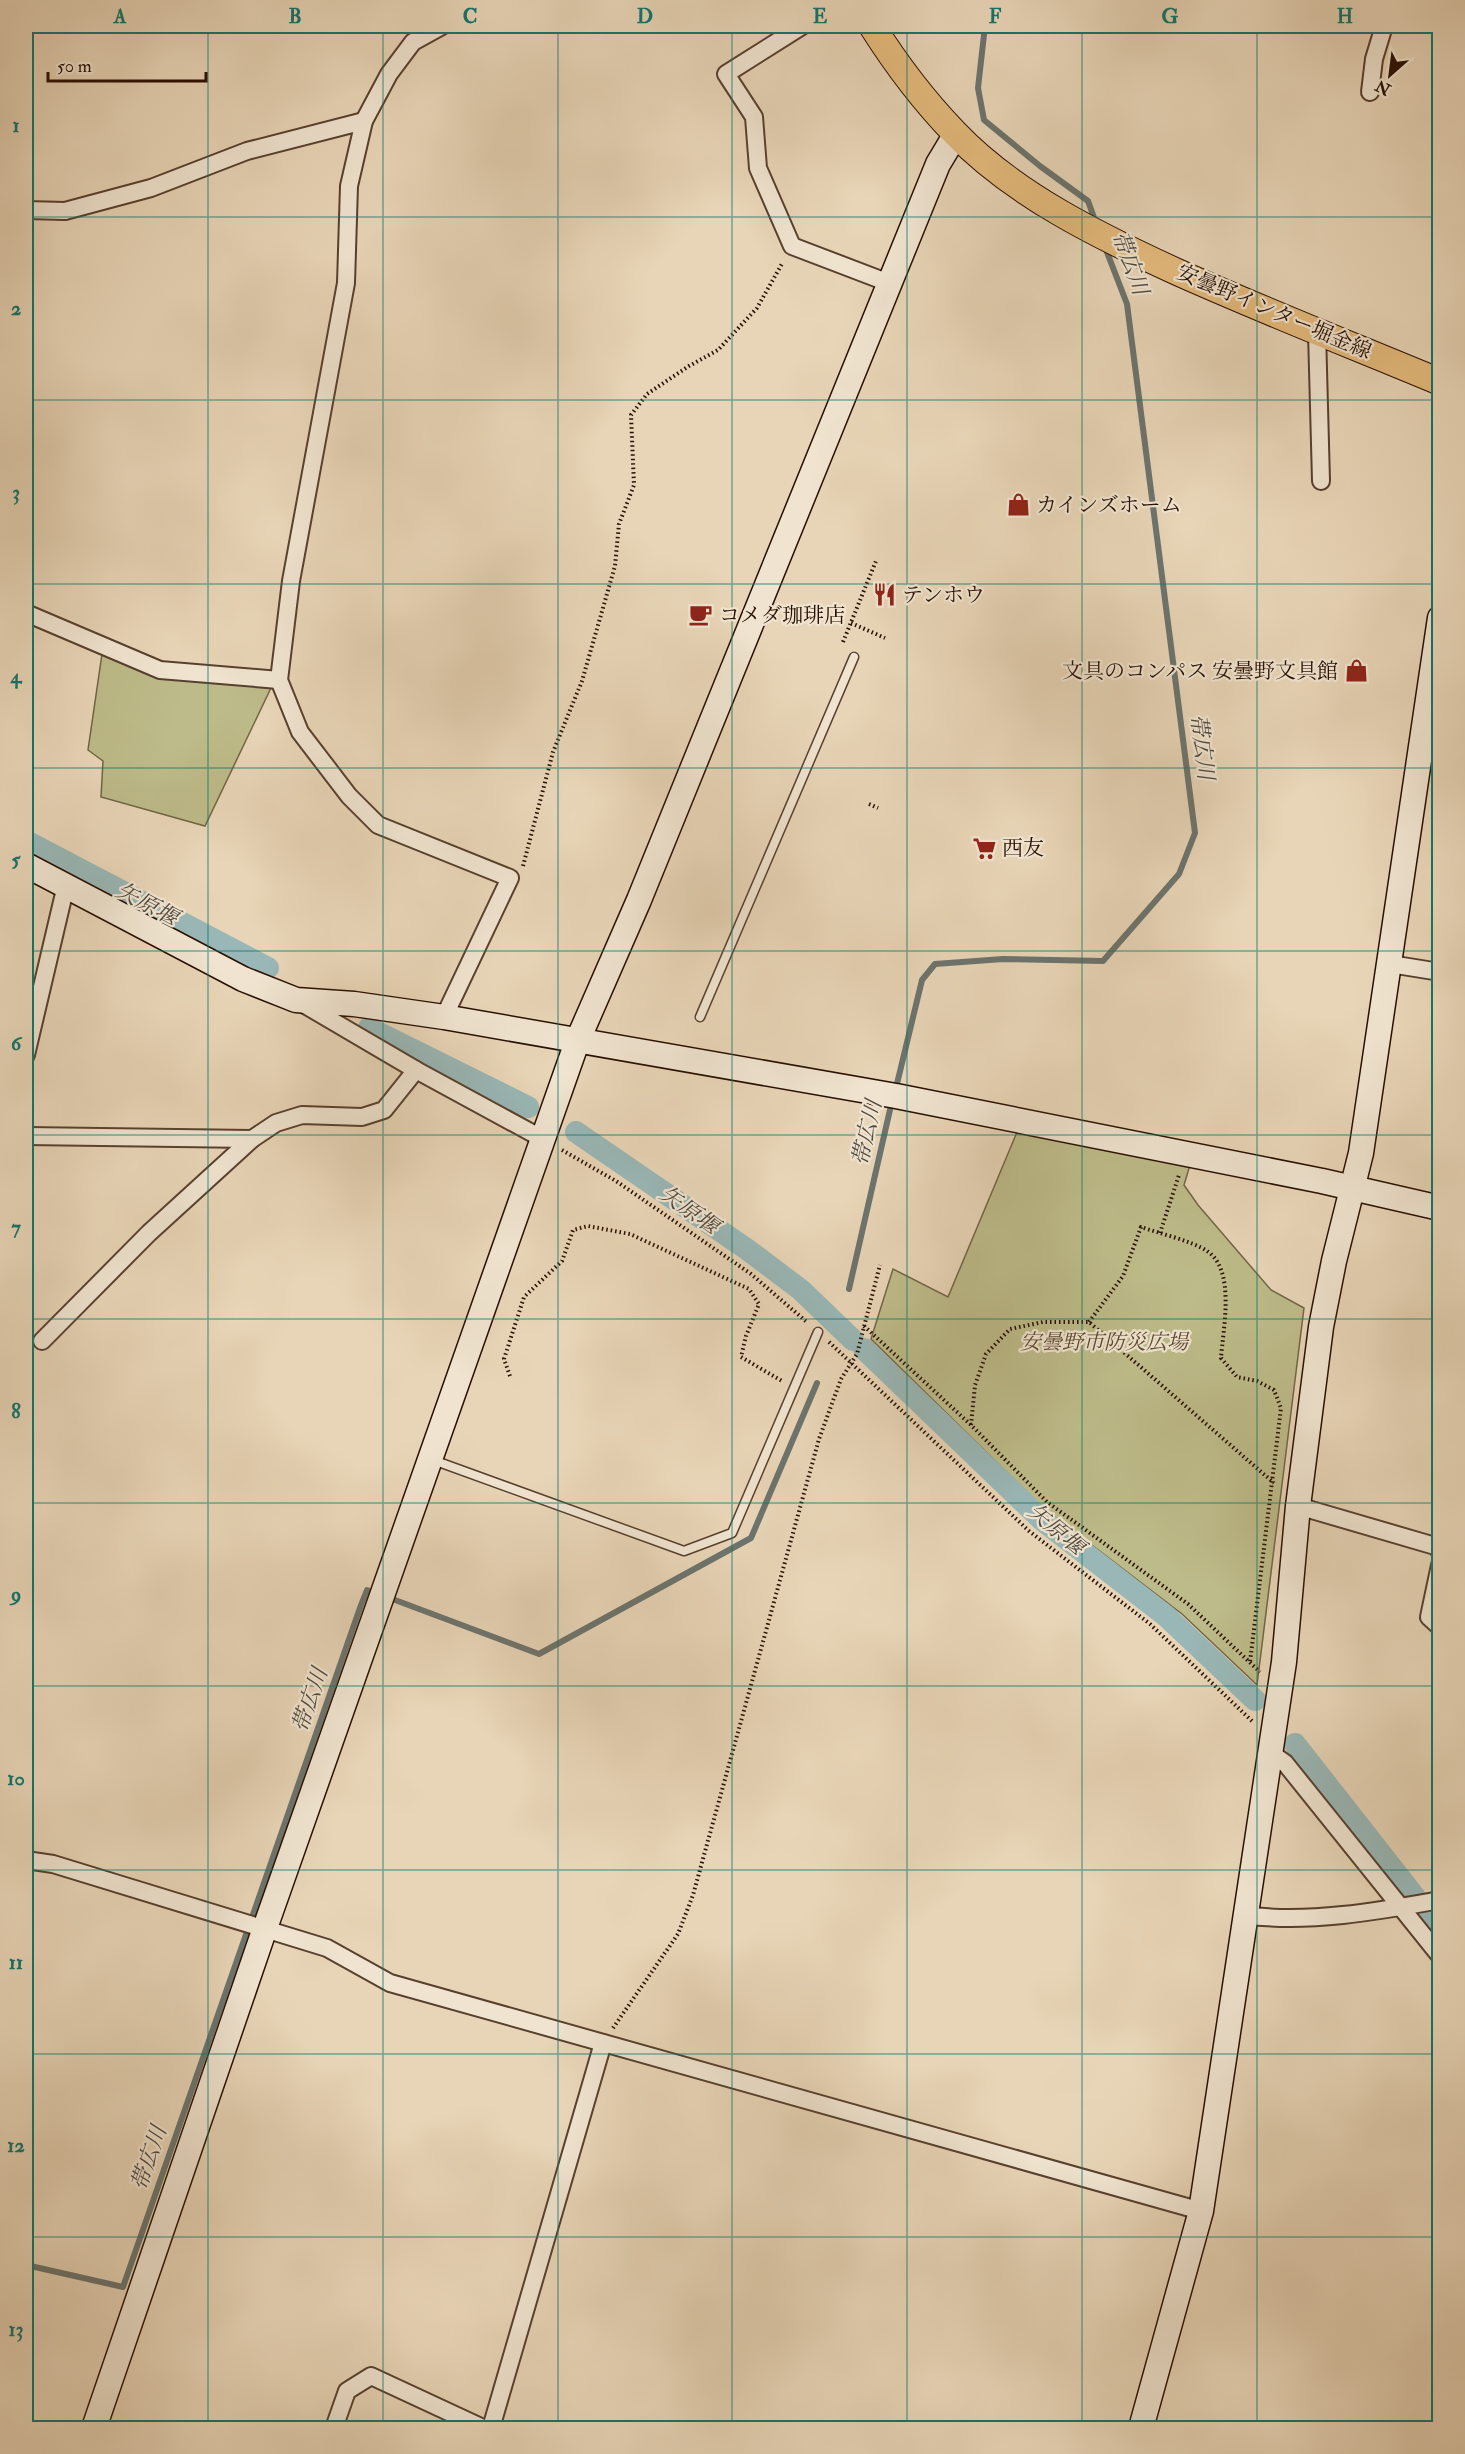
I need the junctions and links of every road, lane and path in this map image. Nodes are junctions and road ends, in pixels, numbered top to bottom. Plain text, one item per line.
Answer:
1 (442, 26) edge
2 (802, 26) edge
3 (872, 26) edge
4 (1384, 26) edge
5 (1370, 92) dead end
6 (364, 121) junction
7 (956, 134) junction
8 (26, 210) edge
9 (792, 246) junction
10 (889, 283) junction
11 (1317, 332) junction
12 (1440, 381) edge
13 (1321, 481) dead end
14 (876, 561) dead end
15 (26, 613) edge
16 (1440, 618) edge
17 (851, 623) junction
18 (885, 638) dead end
19 (843, 642) dead end
20 (854, 657) dead end
21 (279, 680) junction
22 (1433, 715) edge
23 (869, 804) dead end
24 (878, 808) dead end
25 (26, 865) edge
26 (510, 878) junction
27 (66, 885) junction
28 (1390, 964) junction
29 (1440, 972) edge
30 (296, 1000) junction
31 (444, 1017) junction
32 (700, 1017) dead end
33 (577, 1042) junction
34 (26, 1055) edge
35 (416, 1070) junction
36 (26, 1136) edge
37 (543, 1138) junction
38 (252, 1139) junction
39 (1180, 1171) dead end
40 (1352, 1188) junction
41 (1440, 1208) edge
42 (1160, 1233) junction
43 (880, 1264) dead end
44 (1089, 1322) junction
45 (864, 1326) junction
46 (818, 1332) junction
47 (42, 1341) dead end
48 (851, 1363) junction
49 (510, 1376) dead end
50 (793, 1387) junction
51 (971, 1425) junction
52 (430, 1459) junction
53 (1272, 1482) junction
54 (1279, 1486) dead end
55 (1298, 1506) junction
56 (1438, 1544) edge
57 (1440, 1565) edge
58 (1440, 1627) edge
59 (1250, 1662) junction
60 (1265, 1676) dead end
61 (1271, 1744) junction
62 (26, 1860) edge
63 (1440, 1900) edge
64 (1400, 1907) junction
65 (1245, 1915) junction
66 (264, 1928) junction
67 (1440, 1956) edge
68 (603, 2043) junction
69 (1201, 2211) junction
70 (94, 2428) edge
71 (334, 2428) edge
72 (483, 2428) edge
73 (491, 2428) edge
74 (1141, 2428) edge

1 - 6 street
2 - 9 street
3 - 7 main road, 安曇野インター堀金線
4 - 5 street
6 - 8 street
6 - 21 street
7 - 10 street
7 - 11 main road, 安曇野インター堀金線
9 - 10 street
9 - 26 path
10 - 33 street
11 - 12 main road, 安曇野インター堀金線
11 - 13 street
14 - 17 path
15 - 21 street
16 - 22 street
17 - 18 path
17 - 19 path
20 - 32 lane
21 - 26 street
22 - 28 street
23 - 24 path
25 - 27 street
26 - 31 street
27 - 30 street
27 - 34 street
28 - 29 street
28 - 40 street
30 - 31 street
30 - 35 street
31 - 33 street
33 - 37 street
33 - 40 street
35 - 37 street
35 - 38 street
36 - 38 street
37 - 46 path
37 - 52 street
38 - 47 street
39 - 42 path
40 - 41 street
40 - 55 street
42 - 44 path
42 - 53 path
43 - 45 path
44 - 51 path
44 - 53 path
45 - 48 path
45 - 51 path
46 - 48 path
46 - 50 lane
48 - 61 path
48 - 68 path
49 - 50 path
50 - 52 lane
51 - 59 path
52 - 66 street
53 - 54 path
53 - 59 path
55 - 56 street
55 - 61 street
57 - 58 street
59 - 60 path
61 - 64 street
61 - 65 street
62 - 66 street
63 - 64 street
64 - 65 street
64 - 67 street
65 - 69 street
66 - 68 street
66 - 70 street
68 - 69 street
68 - 73 street
69 - 74 street
71 - 72 street

